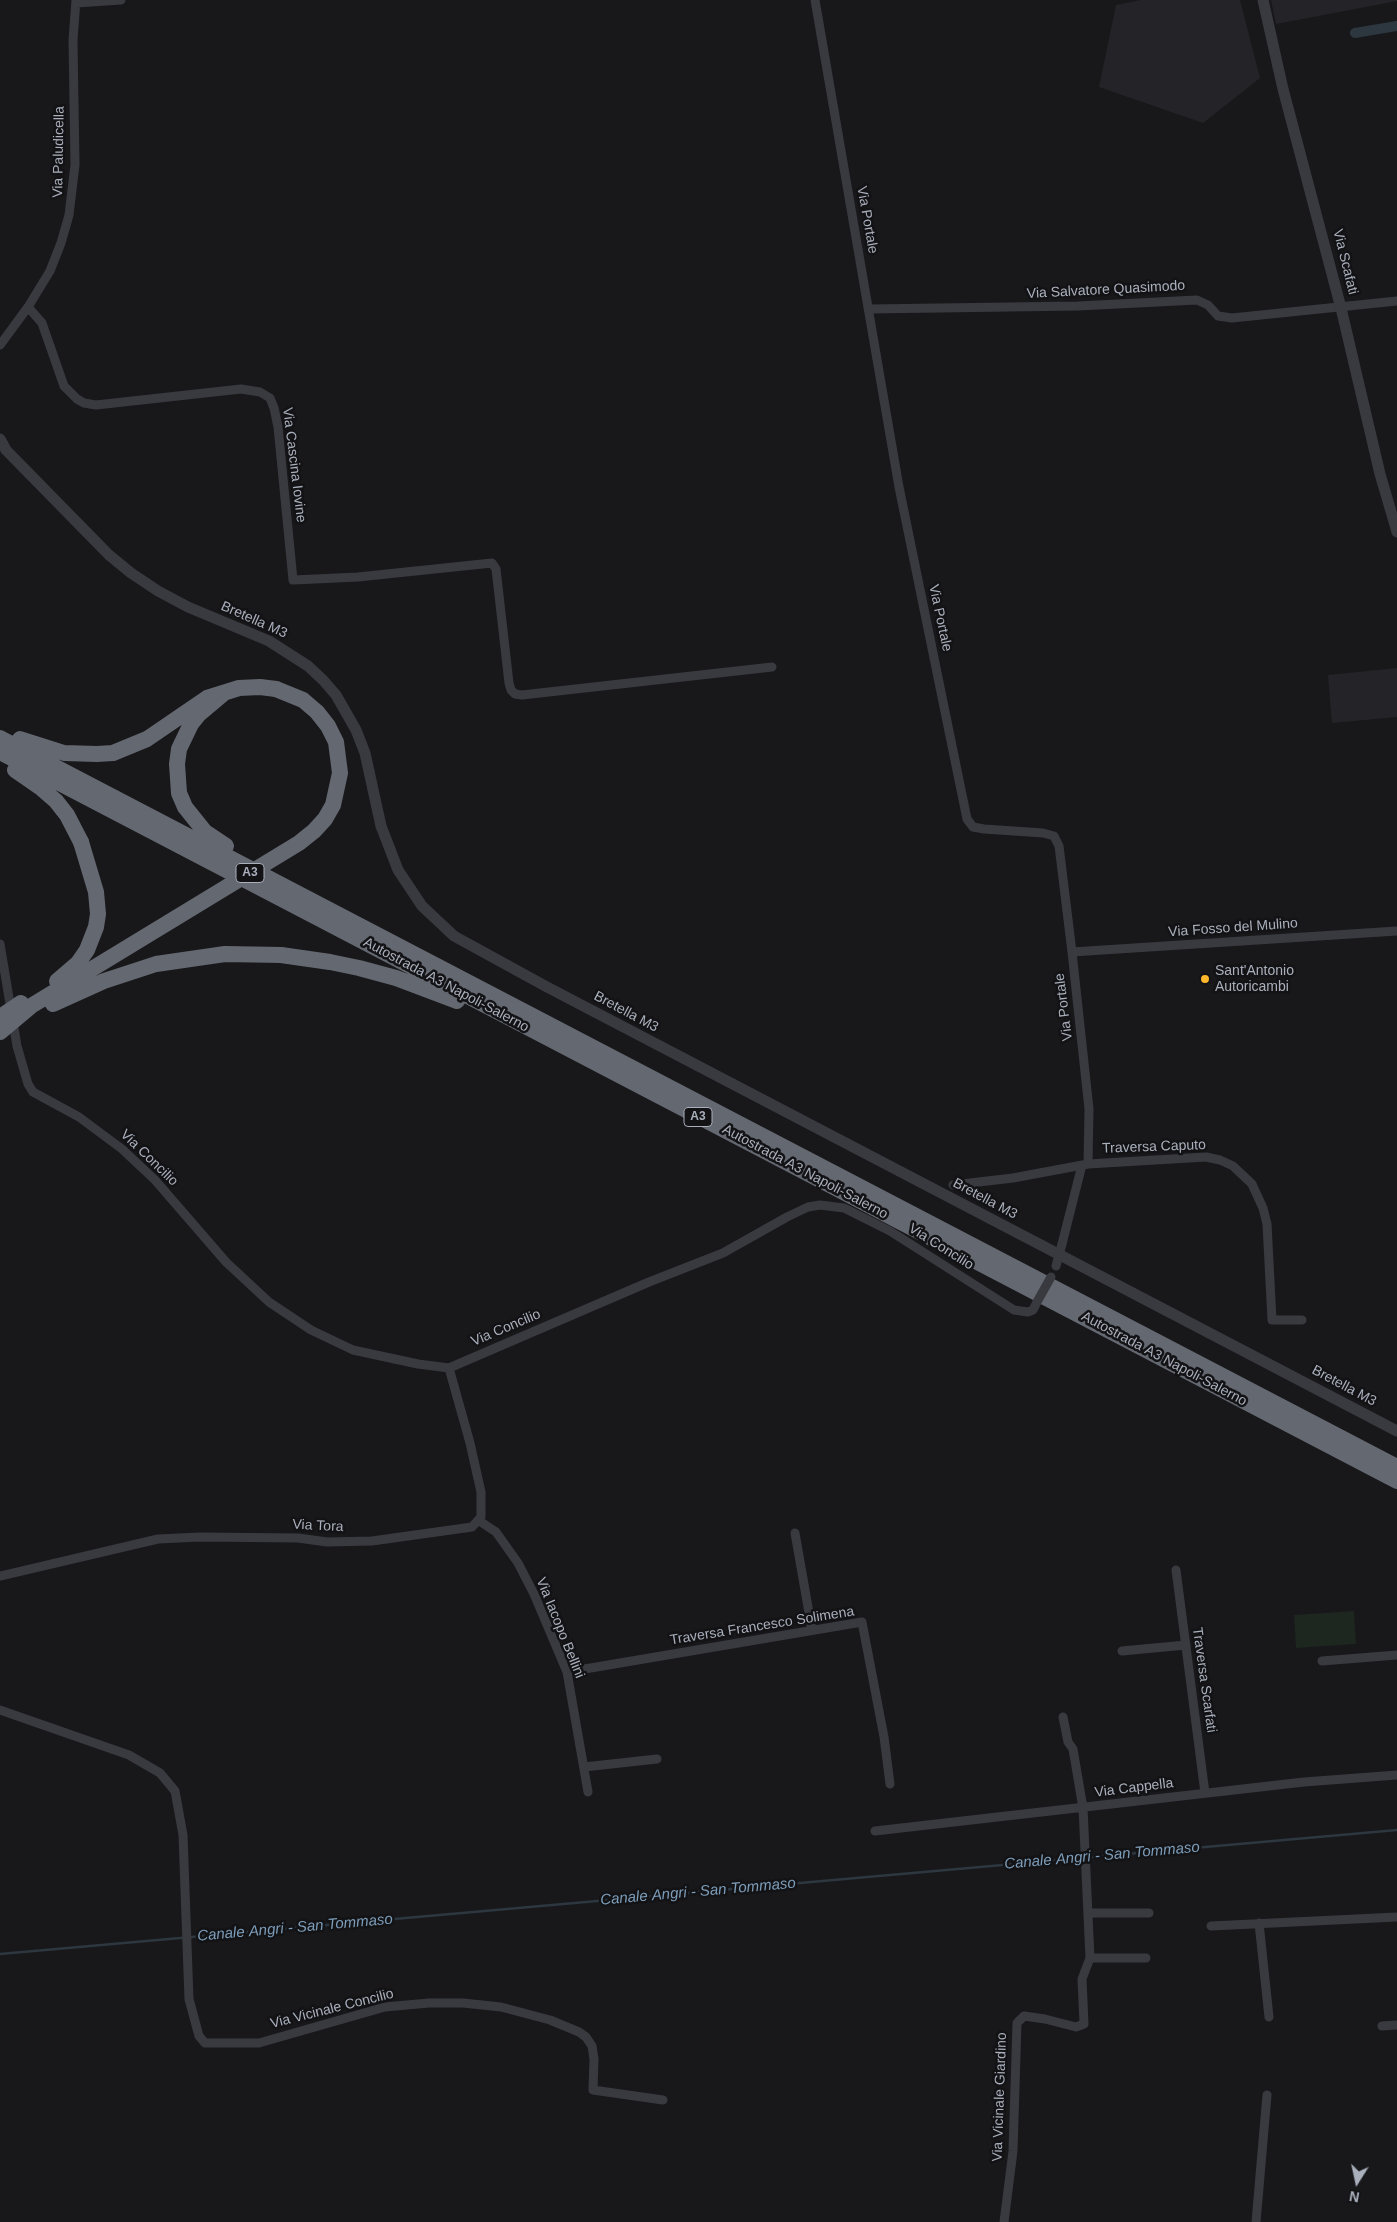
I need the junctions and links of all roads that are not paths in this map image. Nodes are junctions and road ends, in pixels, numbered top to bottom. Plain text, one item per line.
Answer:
1 (121, 0) edge
2 (814, 0) edge
3 (1262, 0) edge
4 (76, 2) edge
5 (1397, 301) edge
6 (28, 308) junction
7 (1342, 308) junction
8 (870, 309) junction
9 (0, 345) edge
10 (0, 439) edge
11 (3, 449) edge
12 (1397, 532) edge
13 (772, 667) dead end
14 (224, 693) junction
15 (0, 728) edge
16 (0, 738) edge
17 (0, 752) edge
18 (0, 761) edge
19 (346, 919) junction
20 (1397, 931) edge
21 (0, 944) edge
22 (1072, 952) junction
23 (31, 1006) junction
24 (0, 1018) edge
25 (0, 1032) edge
26 (625, 1078) junction
27 (1085, 1164) junction
28 (953, 1185) dead end
29 (1302, 1320) dead end
30 (448, 1368) junction
31 (1397, 1431) edge
32 (1397, 1467) edge
33 (1397, 1481) edge
34 (478, 1520) junction
35 (795, 1533) dead end
36 (1176, 1570) dead end
37 (0, 1576) edge
38 (812, 1630) junction
39 (1186, 1645) junction
40 (1122, 1651) dead end
41 (1397, 1655) edge
42 (1322, 1661) dead end
43 (567, 1672) junction
44 (0, 1710) edge
45 (1063, 1717) dead end
46 (657, 1759) dead end
47 (584, 1768) junction
48 (1397, 1775) edge
49 (890, 1784) dead end
50 (588, 1792) dead end
51 (1206, 1793) junction
52 (1083, 1808) junction
53 (875, 1831) dead end
54 (1088, 1913) junction
55 (1149, 1913) dead end
56 (1397, 1918) edge
57 (1260, 1923) junction
58 (1211, 1926) dead end
59 (1090, 1958) junction
60 (1146, 1958) dead end
61 (1269, 2017) dead end
62 (1397, 2025) edge
63 (1382, 2026) dead end
64 (1267, 2095) dead end
65 (663, 2100) dead end
66 (1004, 2222) edge
67 (1256, 2222) edge

1 - 4 street
2 - 8 street, Via Portale
3 - 7 street, Via Scafati
4 - 6 street, Via Paludicella
5 - 7 street, Via Salvatore Quasimodo
6 - 9 street, Via Paludicella
6 - 13 street, Via Cascina Iovine
7 - 8 street, Via Salvatore Quasimodo
7 - 12 street, Via Scafati
8 - 22 street, Via Portale
10 - 11 street, Bretella M3
11 - 31 street, Bretella M3
14 - 15 highway, A3
14 - 19 highway, A3
14 - 23 highway, A3, bridge
16 - 19 highway, Autostrada A3 Napoli-Salerno / A3
17 - 26 highway, Autostrada A3 Napoli-Salerno / A3
18 - 24 highway, A3, bridge
19 - 32 highway, Autostrada A3 Napoli-Salerno / A3
20 - 22 street, Via Fosso del Mulino
21 - 30 street, Via Concilio
22 - 27 street, Via Portale
23 - 24 highway, A3, bridge
23 - 25 highway, A3, bridge
25 - 26 highway, A3, bridge
26 - 33 highway, Autostrada A3 Napoli-Salerno / A3
27 - 28 street
27 - 29 street, Traversa Caputo
27 - 30 street, Via Concilio, bridge
30 - 34 street
34 - 37 street, Via Tora
34 - 43 street, Via Iacopo Bellini
35 - 38 street
36 - 39 street, Traversa Scarfati
38 - 43 street, Traversa Francesco Solimena
38 - 49 street, Traversa Francesco Solimena
39 - 40 street
39 - 51 street, Traversa Scarfati
41 - 42 street
43 - 47 street, Via Iacopo Bellini
44 - 65 street, Via Vicinale Concilio
45 - 52 street, Via Vicinale Giardino
46 - 47 street
47 - 50 street, Via Iacopo Bellini
48 - 51 street, Via Cappella
51 - 52 street, Via Cappella
52 - 53 street, Via Cappella
52 - 54 street, Via Vicinale Giardino
54 - 55 street
54 - 59 street, Via Vicinale Giardino
56 - 57 street
57 - 58 street
57 - 61 street
59 - 60 street
59 - 66 street, Via Vicinale Giardino
62 - 63 street
64 - 67 street

